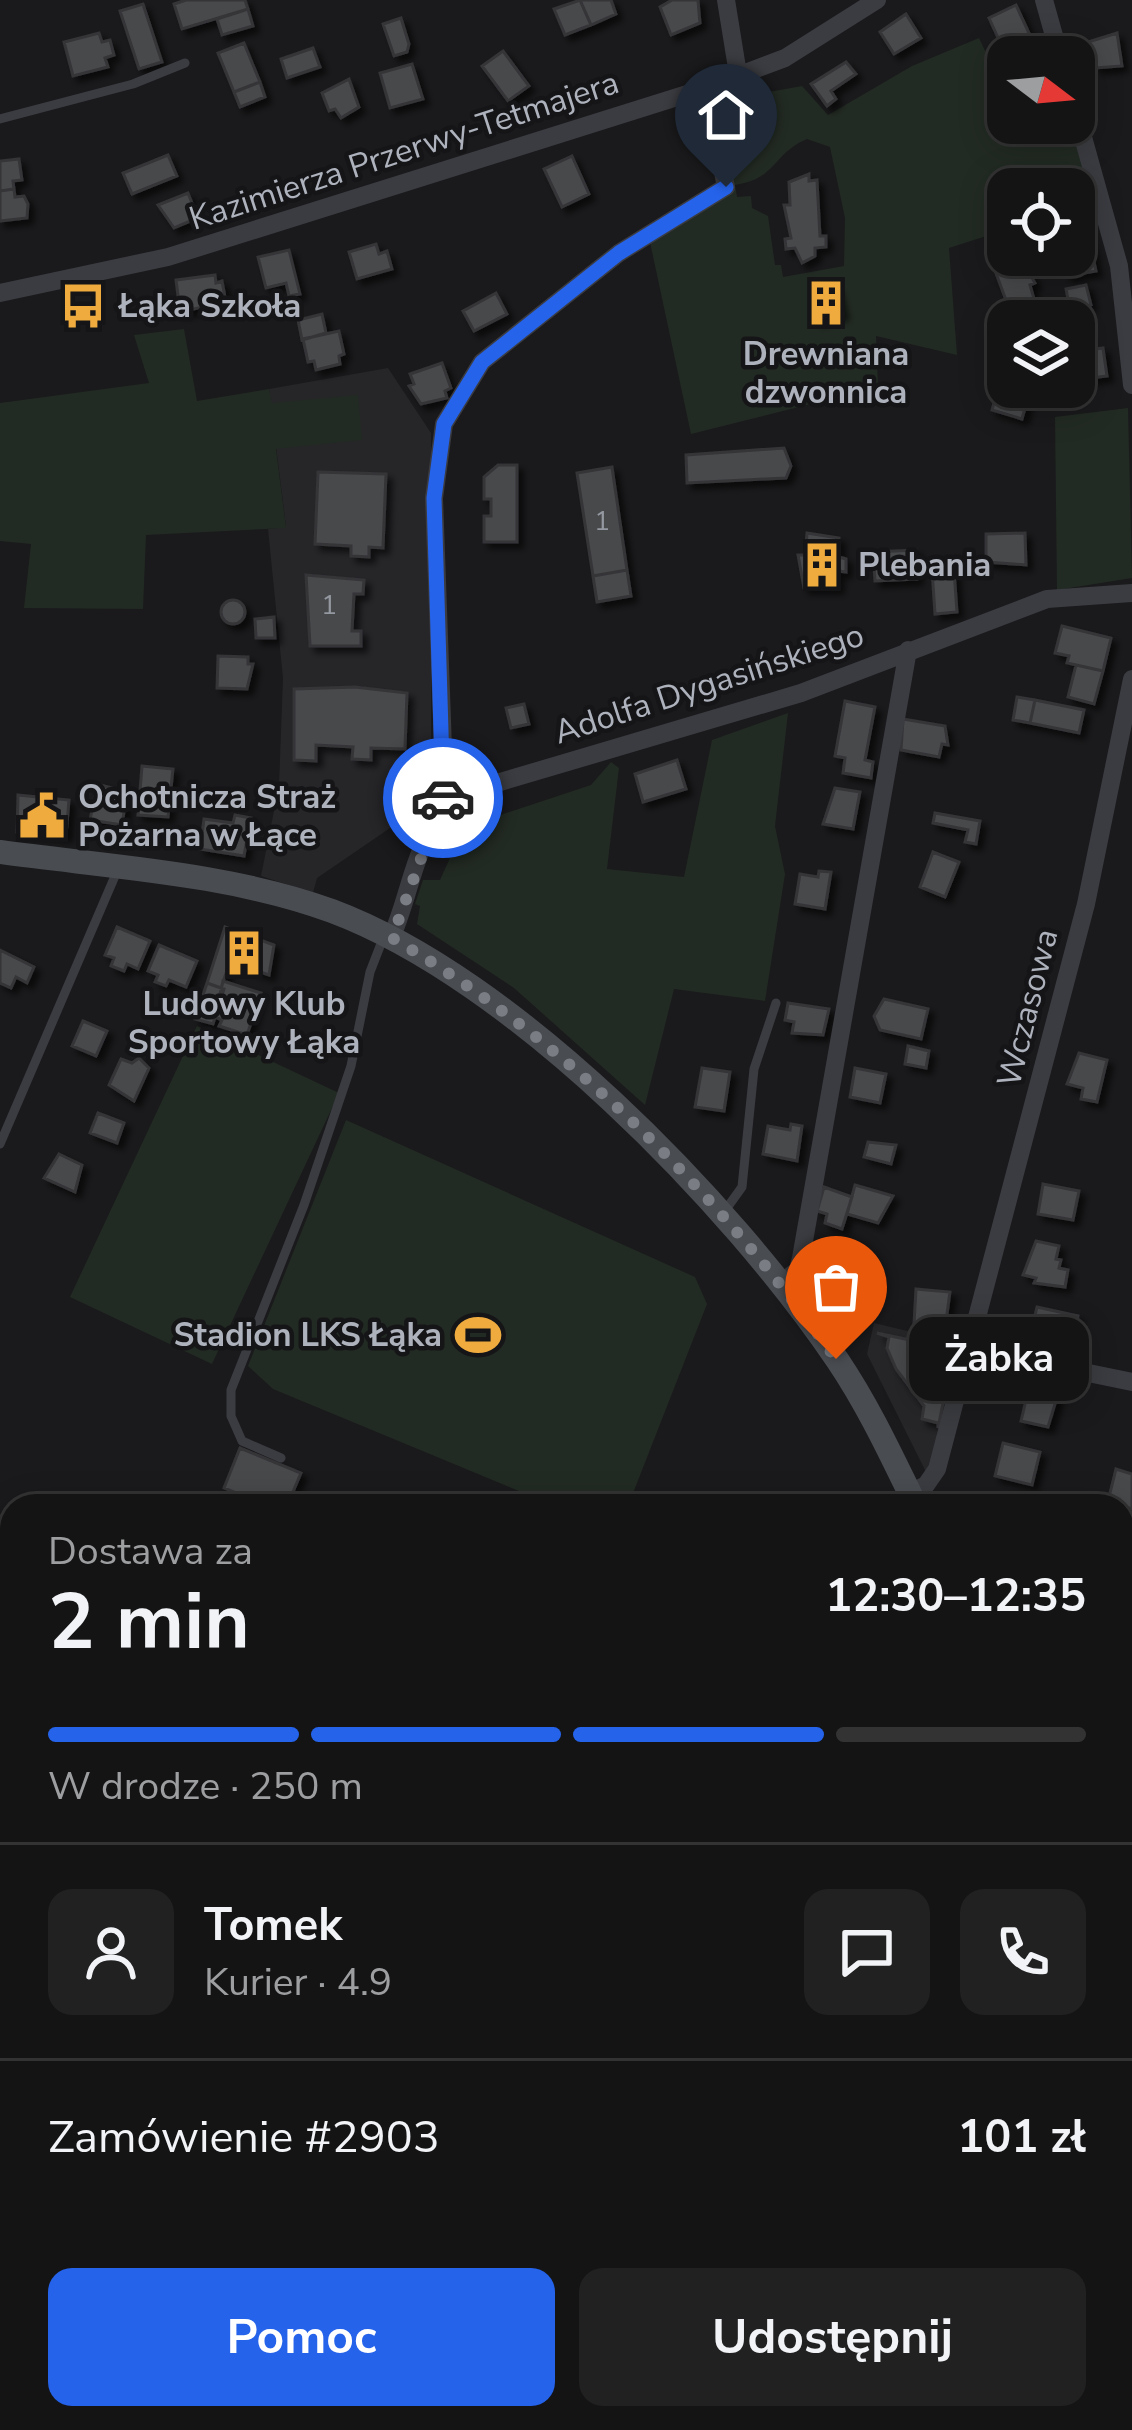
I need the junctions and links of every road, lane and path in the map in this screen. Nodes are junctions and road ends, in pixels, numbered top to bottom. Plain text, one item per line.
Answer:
1 (726, 0) edge
2 (877, 0) edge
3 (1044, 0) edge
4 (1054, 36) edge
5 (185, 63) dead end
6 (739, 74) junction
7 (706, 88) junction
8 (0, 118) edge
9 (1085, 144) edge
10 (0, 293) edge
11 (1132, 385) edge
12 (1132, 593) edge
13 (908, 650) junction
14 (1132, 679) edge
15 (445, 804) junction
16 (0, 852) edge
17 (118, 868) junction
18 (388, 936) junction
19 (776, 1003) dead end
20 (0, 1144) edge
21 (721, 1216) junction
22 (780, 1284) junction
23 (972, 1349) junction
24 (1132, 1382) edge
25 (280, 1458) dead end
26 (910, 1494) edge
27 (918, 1494) edge

1 - 6 street
2 - 6 street, Kazimierza Przerwy-Tetmajera
3 - 4 street
5 - 8 lane
6 - 7 street, Kazimierza Przerwy-Tetmajera
7 - 10 street, Kazimierza Przerwy-Tetmajera
7 - 15 street
9 - 11 street
12 - 13 street, Adolfa Dygasińskiego
13 - 15 street, Adolfa Dygasińskiego
13 - 22 street
14 - 23 street, Wczasowa
15 - 18 street
16 - 17 main road
17 - 18 main road
17 - 20 lane
18 - 21 main road
18 - 25 lane
19 - 21 lane
21 - 22 main road
22 - 26 main road
23 - 24 street
23 - 27 street, Wczasowa

